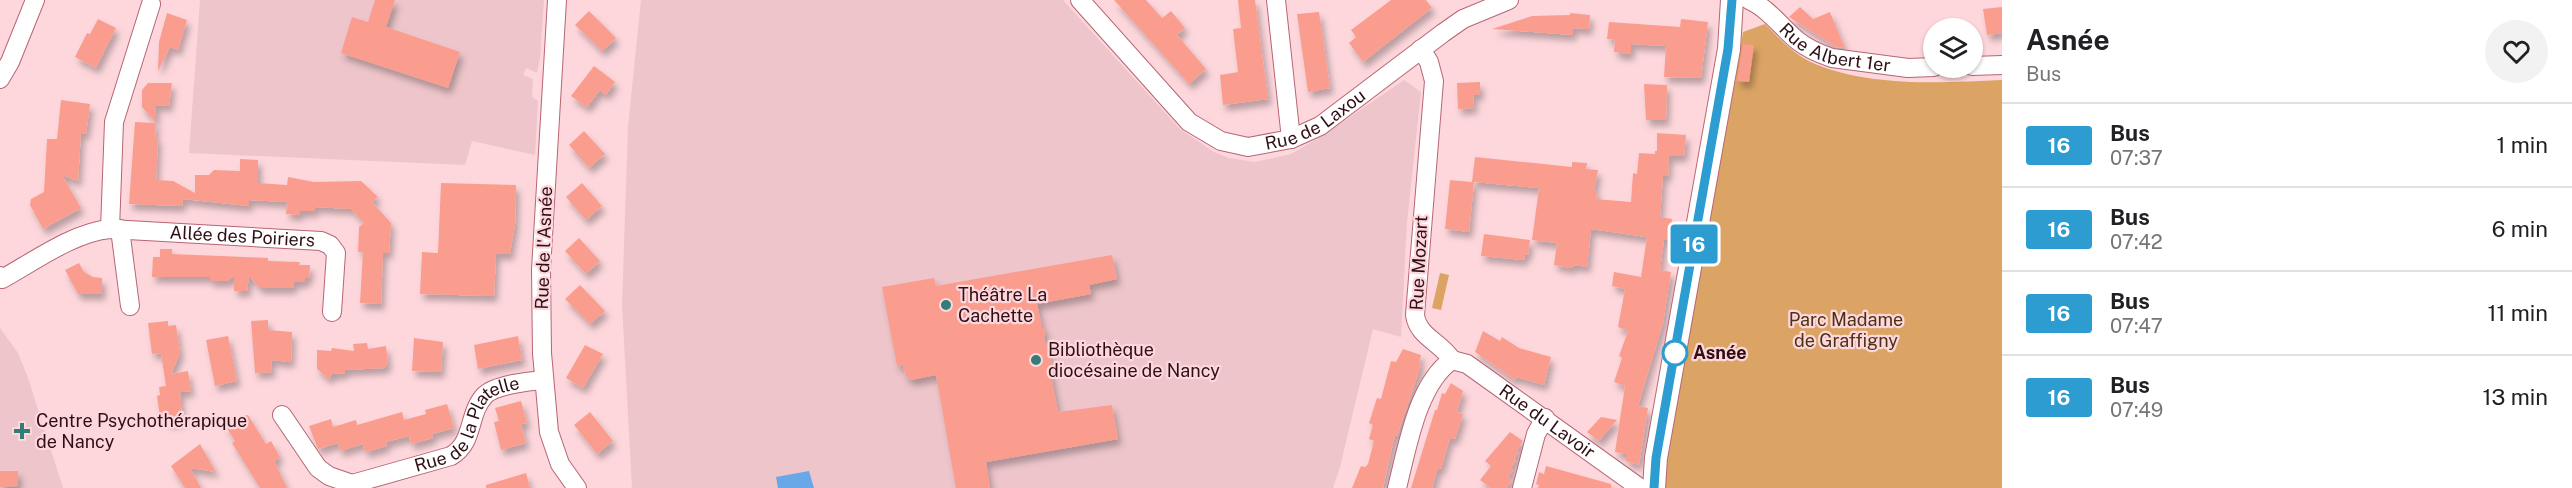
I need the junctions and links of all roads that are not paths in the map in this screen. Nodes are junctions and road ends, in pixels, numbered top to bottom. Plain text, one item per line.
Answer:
1 (35, 0) edge
2 (556, 0) edge
3 (1080, 0) edge
4 (1276, 0) edge
5 (1509, 0) edge
6 (1732, 0) edge
7 (1749, 0) edge
8 (151, 4) dead end
9 (1421, 49) junction
10 (2002, 65) edge
11 (1983, 66) edge
12 (1923, 67) edge
13 (0, 78) edge
14 (1291, 139) junction
15 (115, 229) junction
16 (1, 277) edge
17 (130, 306) dead end
18 (332, 312) dead end
19 (1452, 360) junction
20 (544, 380) junction
21 (282, 415) dead end
22 (1545, 418) junction
23 (577, 488) edge
24 (1397, 488) edge
25 (1522, 488) edge
26 (1640, 488) edge
27 (1654, 488) edge

1 - 13 street
2 - 20 street, Rue de l'Asnée
3 - 14 street, Rue de Laxou
4 - 14 street
5 - 9 street, Rue de Laxou
6 - 27 street
7 - 12 street, Rue Albert 1er
8 - 15 street
9 - 14 street, Rue de Laxou
9 - 19 street, Rue Mozart
10 - 11 street
15 - 16 street, Allée des Poiriers
15 - 17 street
15 - 18 street, Allée des Poiriers
19 - 22 street, Rue du Lavoir
19 - 24 street
20 - 21 street, Rue de la Platelle
20 - 23 street, Rue de l'Asnée
22 - 25 street
22 - 26 street, Rue du Lavoir

